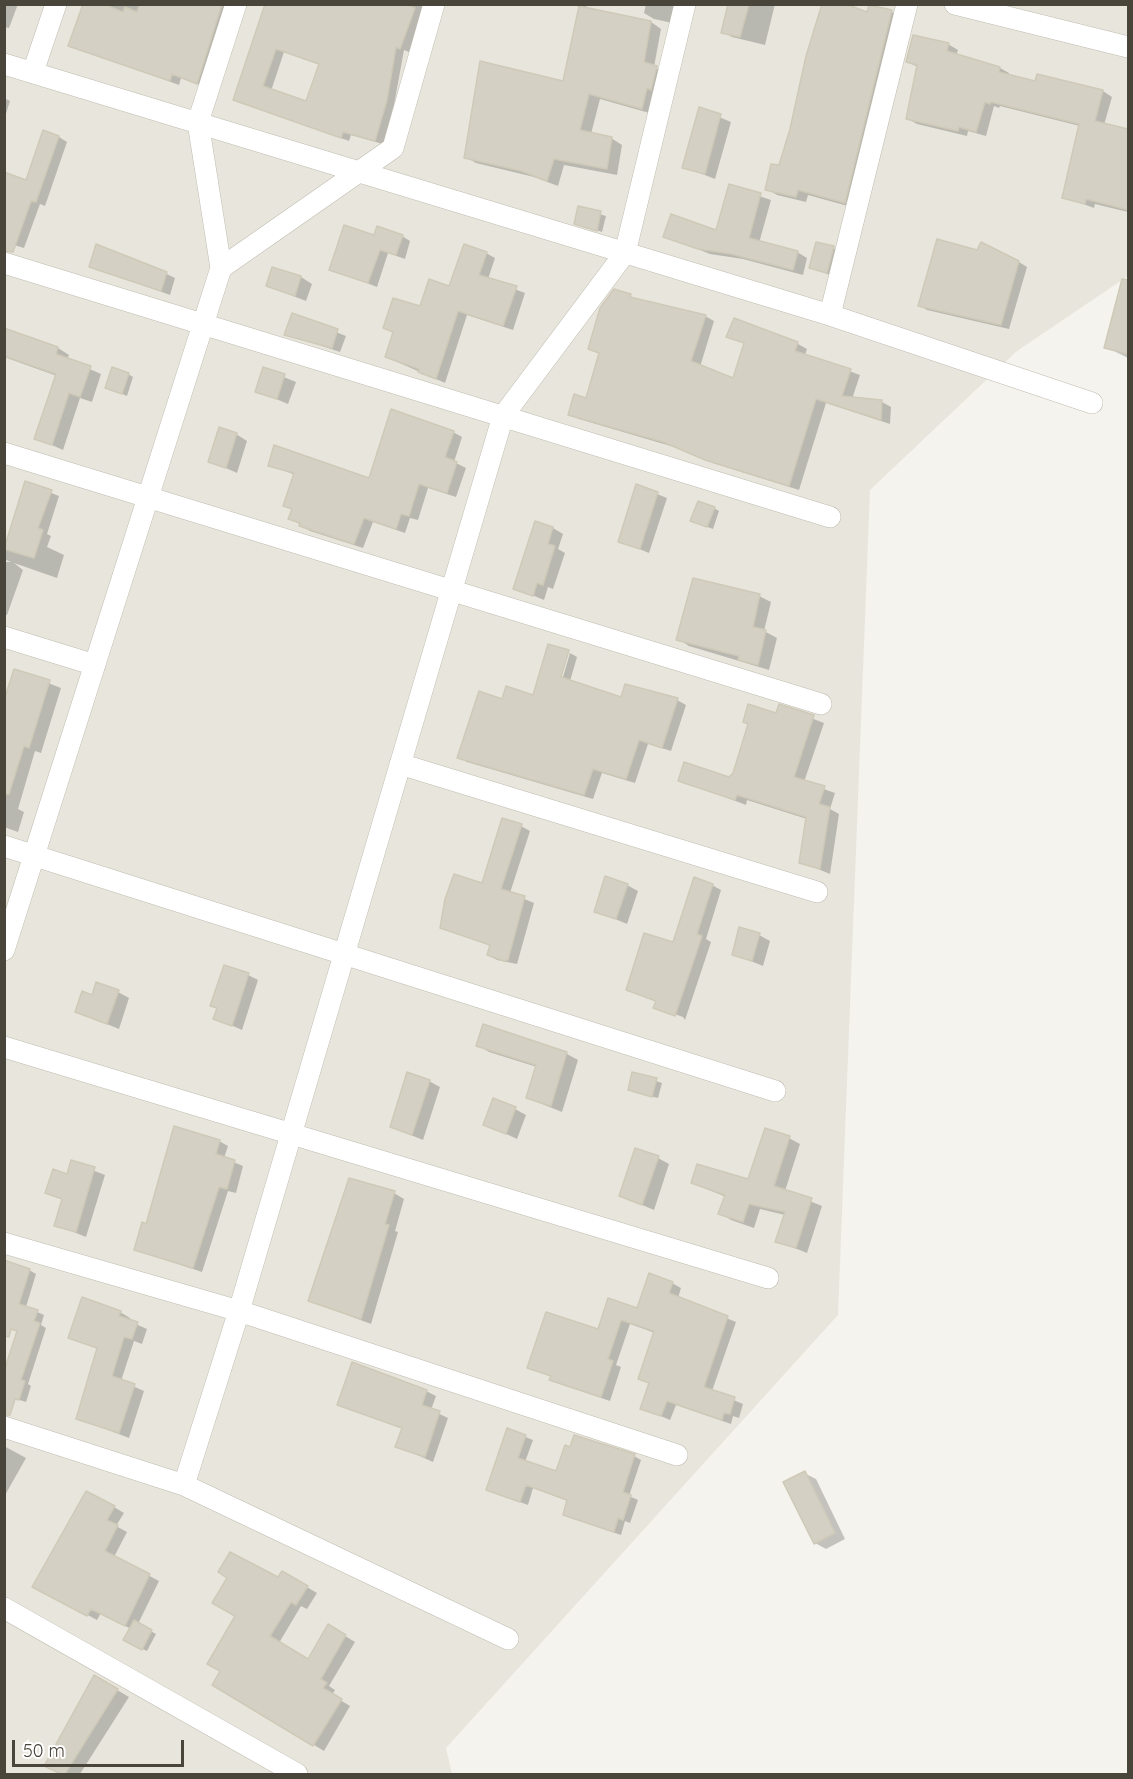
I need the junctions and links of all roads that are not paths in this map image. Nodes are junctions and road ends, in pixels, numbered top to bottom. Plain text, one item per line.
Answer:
1 (56, 4) edge
2 (236, 4) edge
3 (434, 4) edge
4 (685, 4) edge
5 (908, 4) edge
6 (955, 4) edge
7 (1128, 47) edge
8 (4, 64) edge
9 (33, 72) junction
10 (198, 122) junction
11 (359, 172) junction
12 (625, 253) junction
13 (4, 263) edge
14 (220, 268) junction
15 (830, 315) junction
16 (203, 324) junction
17 (1092, 403) dead end
18 (503, 416) junction
19 (4, 453) edge
20 (148, 497) junction
21 (830, 517) dead end
22 (452, 590) junction
23 (4, 637) edge
24 (95, 665) junction
25 (820, 704) dead end
26 (400, 764) junction
27 (4, 846) edge
28 (34, 855) junction
29 (816, 892) dead end
30 (4, 950) edge
31 (344, 954) junction
32 (4, 1047) edge
33 (775, 1091) dead end
34 (291, 1134) junction
35 (4, 1243) edge
36 (768, 1278) dead end
37 (239, 1311) junction
38 (4, 1427) edge
39 (677, 1455) dead end
40 (184, 1485) junction
41 (4, 1608) edge
42 (508, 1639) dead end
43 (297, 1774) edge

1 - 9 street
2 - 10 street
3 - 11 street
4 - 12 street
5 - 15 street
6 - 7 street
8 - 9 street
9 - 10 street
10 - 11 street
10 - 14 street
11 - 12 street
11 - 14 street
12 - 15 street
12 - 18 street
13 - 16 street
14 - 16 street
15 - 17 street
16 - 18 street
16 - 20 street
18 - 21 street
18 - 22 street
19 - 20 street
20 - 22 street
20 - 24 street
22 - 25 street
22 - 26 street
23 - 24 street
24 - 28 street
26 - 29 street
26 - 31 street
27 - 28 street
28 - 30 street
28 - 31 street
31 - 33 street
31 - 34 street
32 - 34 street
34 - 36 street
34 - 37 street
35 - 37 street
37 - 39 street
37 - 40 street
38 - 40 street
40 - 42 street
41 - 43 street

